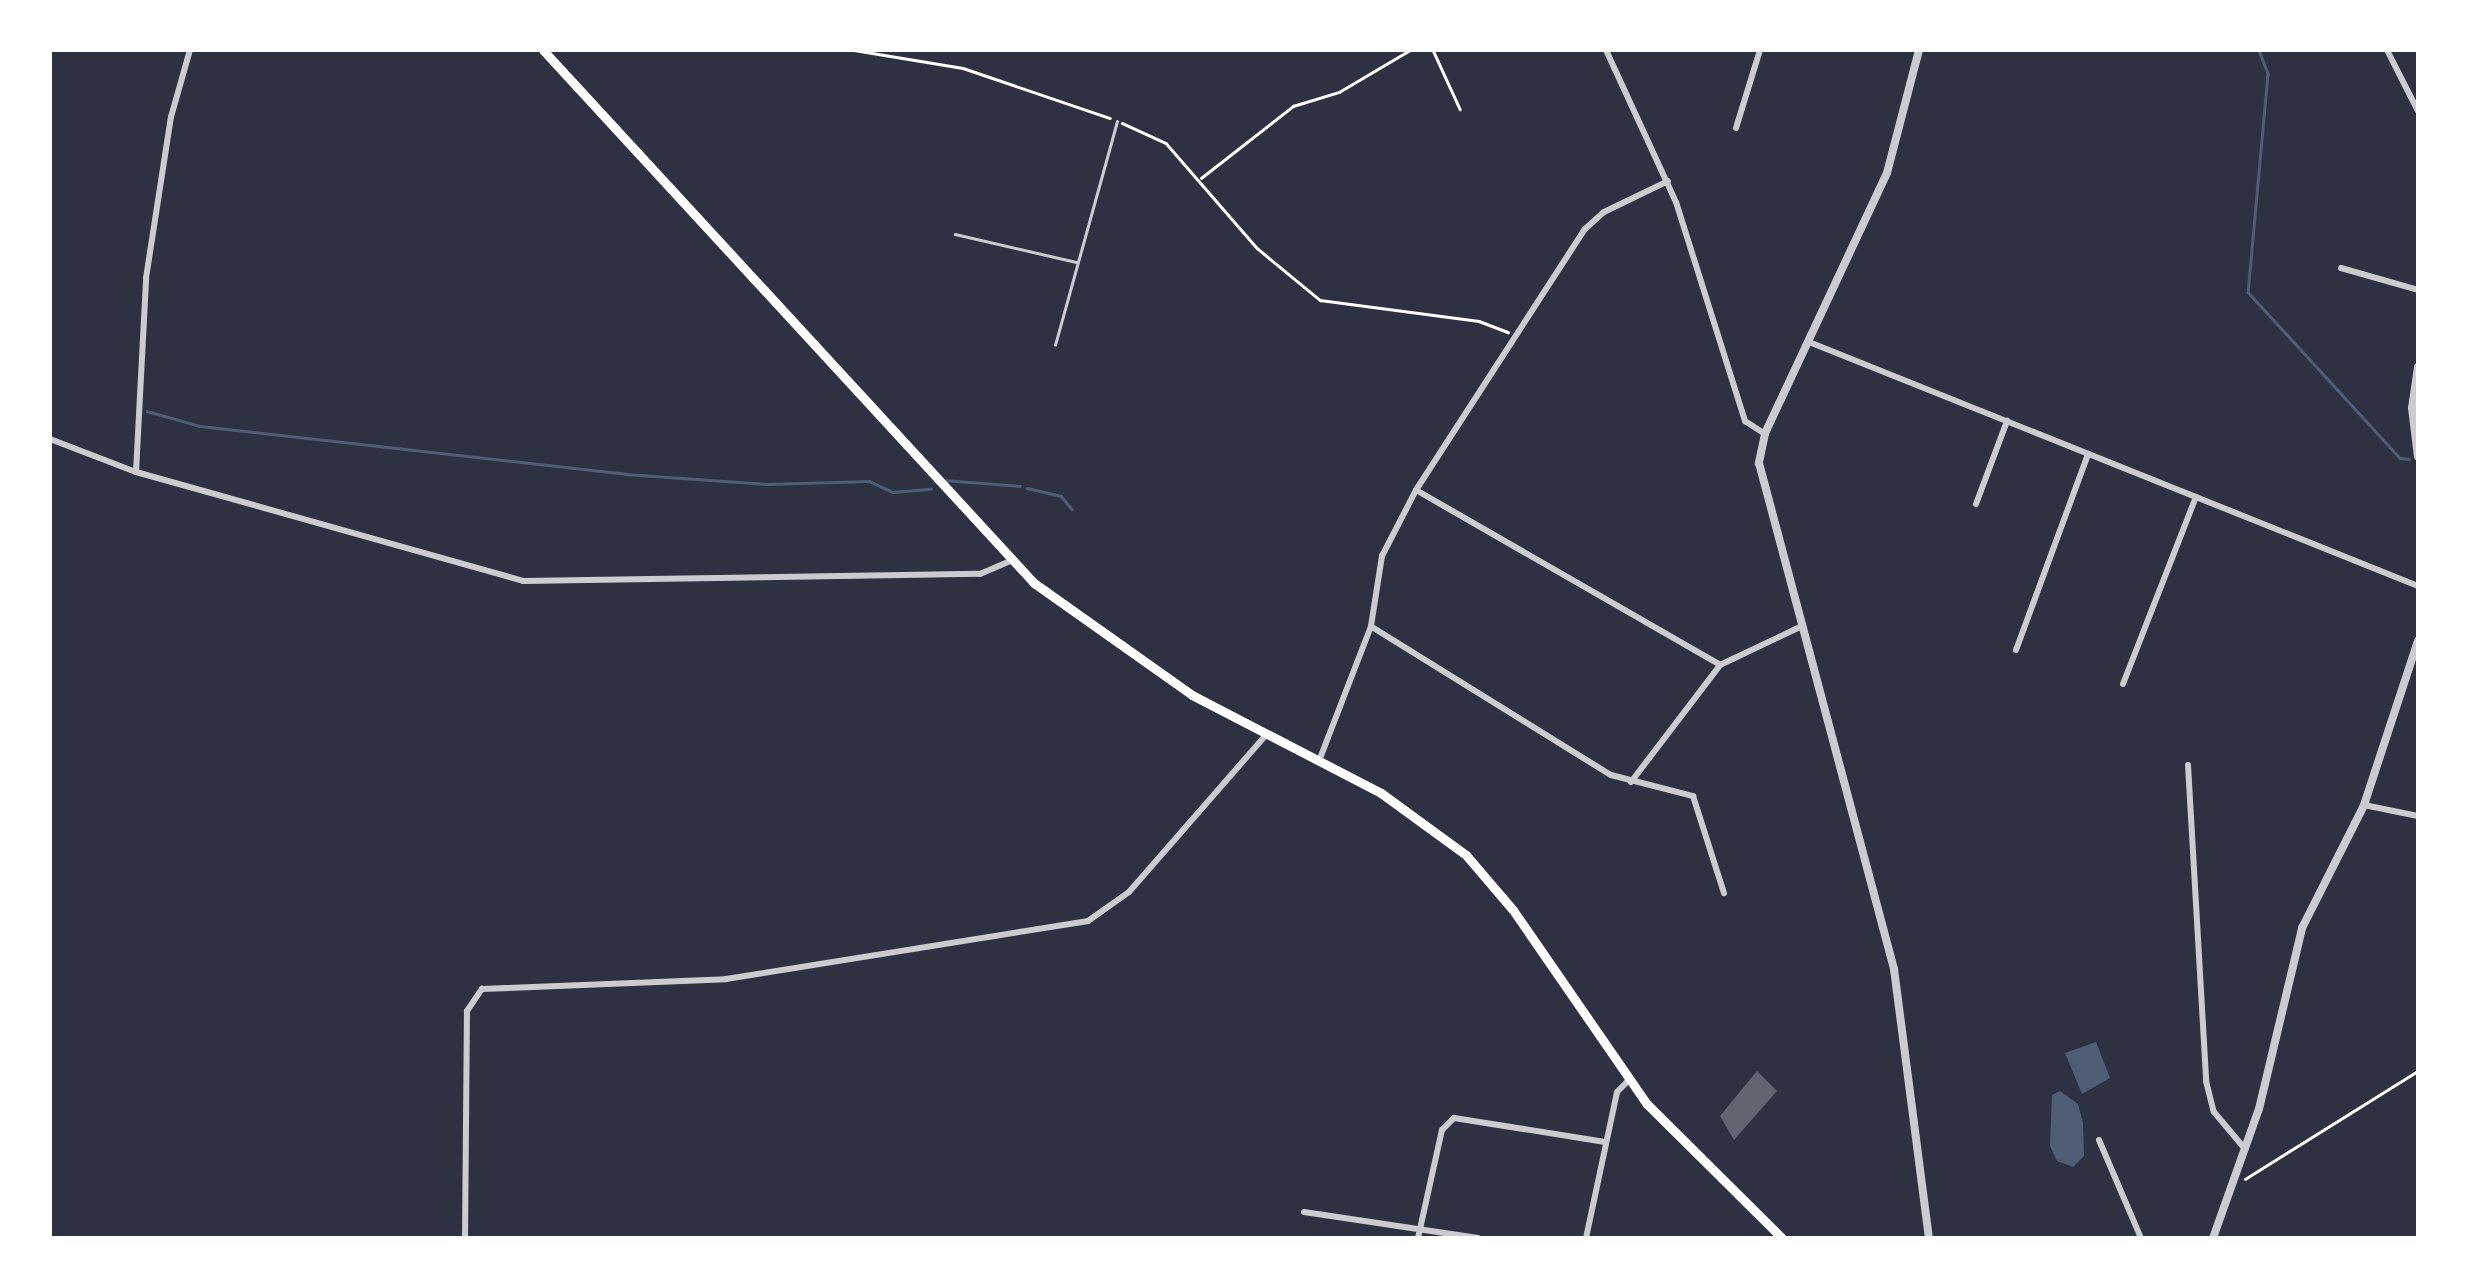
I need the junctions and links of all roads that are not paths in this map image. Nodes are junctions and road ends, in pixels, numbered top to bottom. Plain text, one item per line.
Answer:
1 (190, 50) edge
2 (543, 50) edge
3 (1606, 50) edge
4 (1760, 50) edge
5 (1919, 50) edge
6 (2388, 50) edge
7 (2418, 111) edge
8 (1117, 121) road end
9 (1736, 128) dead end
10 (1668, 181) junction
11 (956, 234) dead end
12 (1078, 263) junction
13 (2341, 268) dead end
14 (2418, 290) edge
15 (1809, 342) junction
16 (1055, 346) dead end
17 (2418, 367) edge
18 (2007, 422) junction
19 (1766, 434) junction
20 (50, 439) edge
21 (2088, 454) junction
22 (2418, 458) edge
23 (136, 472) junction
24 (1416, 490) junction
25 (2196, 497) junction
26 (1976, 504) dead end
27 (1010, 560) junction
28 (2418, 586) edge
29 (1371, 626) junction
30 (1800, 627) junction
31 (2418, 642) edge
32 (2016, 650) dead end
33 (1720, 664) junction
34 (2123, 684) dead end
35 (1265, 736) junction
36 (1318, 762) junction
37 (2188, 765) dead end
38 (1631, 782) junction
39 (2364, 805) junction
40 (2418, 816) edge
41 (1724, 894) dead end
42 (1628, 1082) junction
43 (2099, 1140) dead end
44 (1605, 1142) junction
45 (2245, 1149) junction
46 (1304, 1212) dead end
47 (1420, 1229) junction
48 (465, 1238) edge
49 (1418, 1238) edge
50 (1478, 1238) edge
51 (1586, 1238) edge
52 (1782, 1238) edge
53 (1929, 1238) edge
54 (2141, 1238) edge
55 (2213, 1238) edge

1 - 23 street
2 - 27 main road
3 - 10 street
4 - 9 street
5 - 15 street
6 - 7 street
8 - 12 lane
10 - 19 street
10 - 24 street
11 - 12 lane
12 - 16 lane
13 - 14 street
15 - 18 street
15 - 19 street
17 - 22 street
18 - 21 street
18 - 26 street
19 - 30 street
20 - 23 street
21 - 25 street
21 - 32 street
23 - 27 street
24 - 29 street
24 - 33 street
25 - 28 street
25 - 34 street
27 - 35 main road
29 - 36 street
29 - 38 street
30 - 33 street
30 - 53 street
31 - 39 street
33 - 38 street
35 - 36 main road
35 - 48 street
36 - 42 main road
37 - 45 street
38 - 41 street
39 - 40 street
39 - 45 street
42 - 44 street
42 - 52 main road
43 - 54 street
44 - 47 street
44 - 51 street
45 - 55 street
46 - 47 street
47 - 49 street
47 - 50 street

